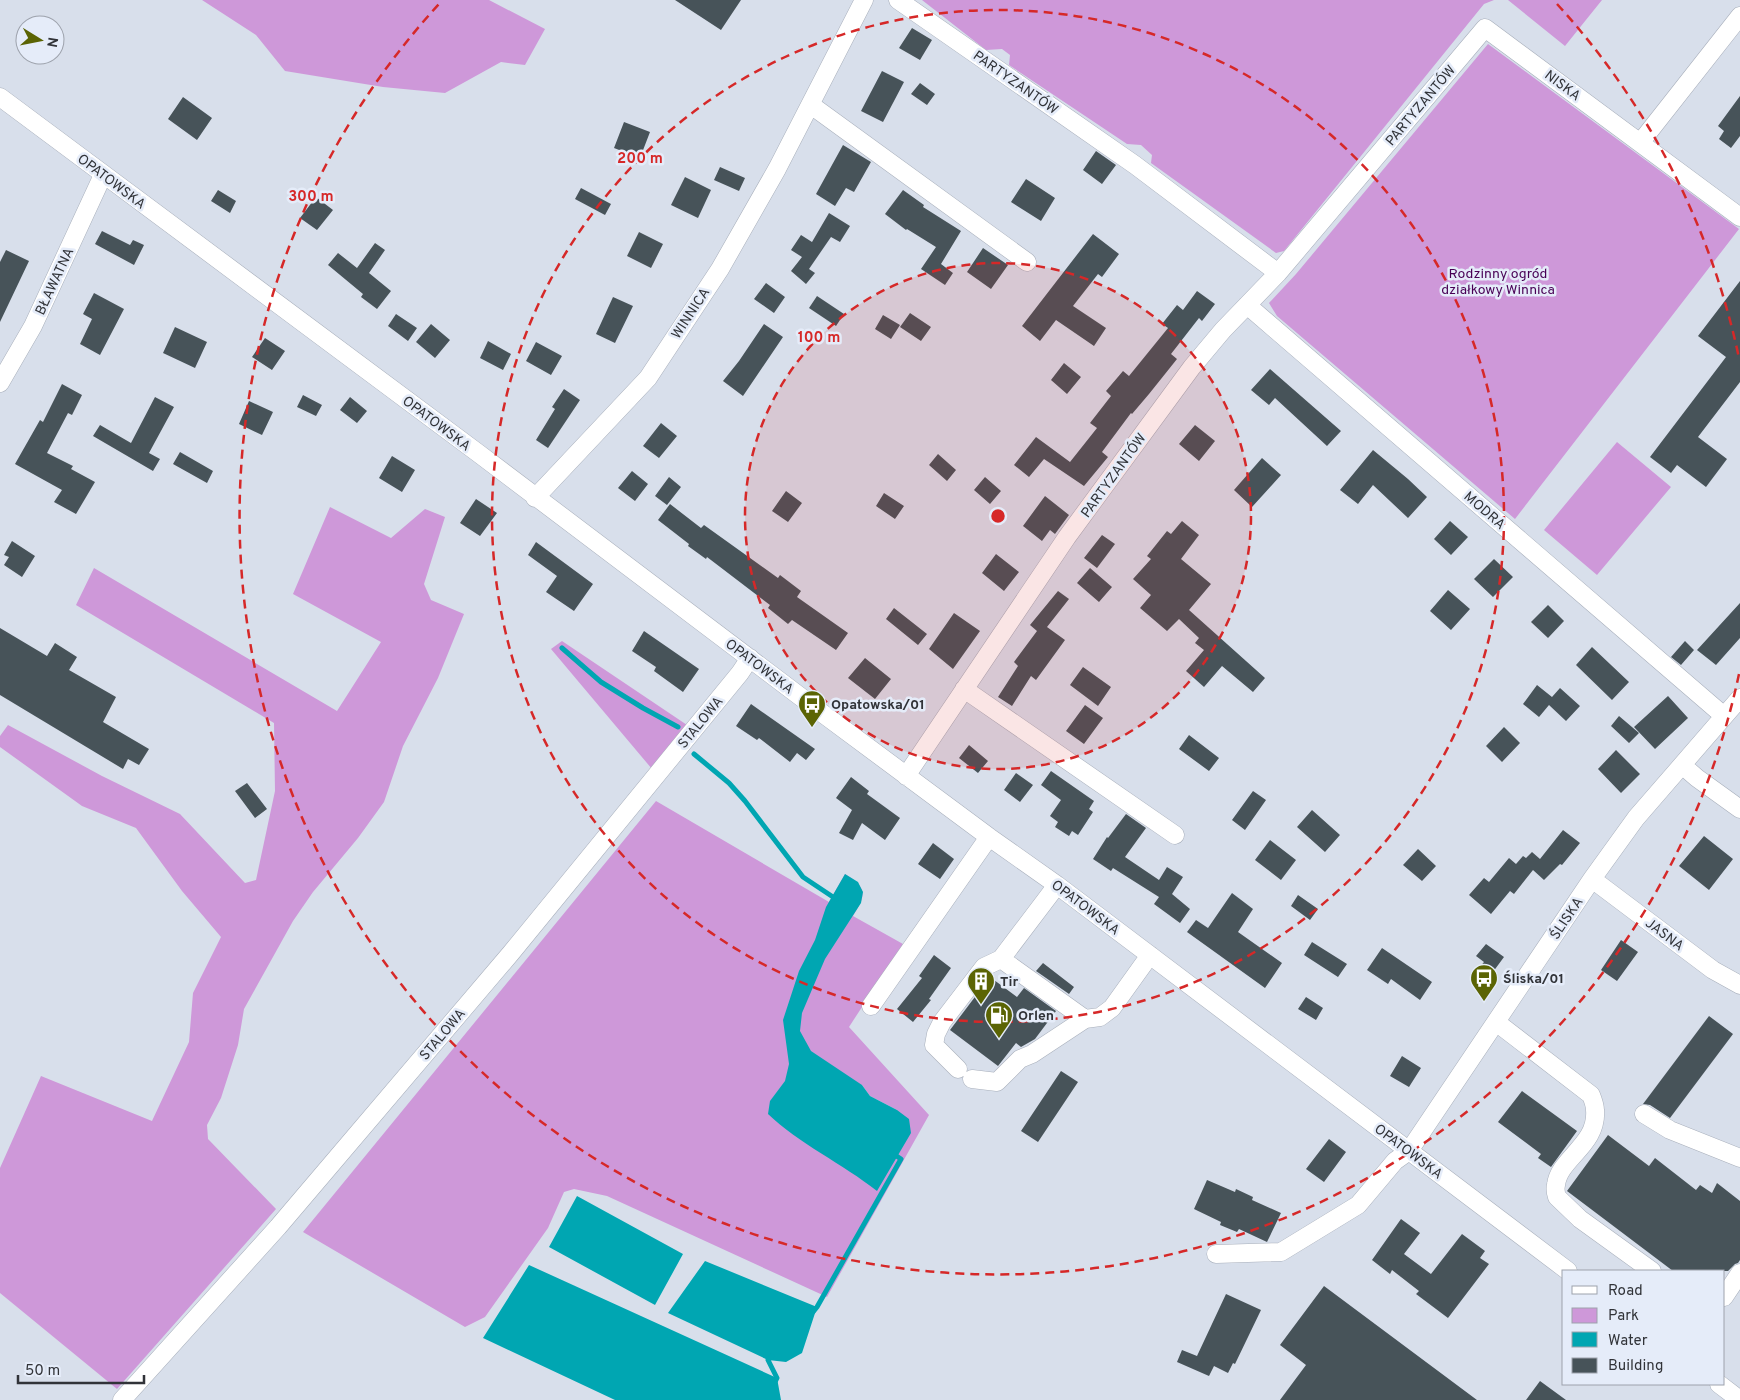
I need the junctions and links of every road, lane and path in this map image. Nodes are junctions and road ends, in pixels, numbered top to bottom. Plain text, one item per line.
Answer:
1 (864, 0) edge
2 (898, 0) edge
3 (1740, 16) edge
4 (1485, 28) joint
5 (0, 97) edge
6 (812, 105) junction
7 (1640, 143) junction
8 (103, 175) junction
9 (1740, 217) edge
10 (1027, 262) dead end
11 (1278, 273) junction
12 (1247, 305) junction
13 (0, 383) edge
14 (536, 498) junction
15 (750, 658) junction
16 (964, 689) junction
17 (1740, 698) edge
18 (1724, 716) junction
19 (1682, 765) junction
20 (906, 776) junction
21 (1740, 809) edge
22 (1175, 835) dead end
23 (989, 837) junction
24 (1592, 879) junction
25 (1057, 885) junction
26 (1150, 955) junction
27 (1001, 959) junction
28 (1740, 985) edge
29 (871, 1006) dead end
30 (1085, 1019) junction
31 (1496, 1022) junction
32 (1644, 1114) dead end
33 (1408, 1152) junction
34 (1740, 1158) edge
35 (1216, 1254) dead end
36 (1567, 1270) edge
37 (1651, 1270) edge
38 (1740, 1273) edge
39 (1725, 1296) edge
40 (1720, 1385) edge
41 (122, 1400) edge
42 (1740, 1400) edge

1 - 6 street, WINNICA
2 - 11 street, PARTYZANTÓW
3 - 7 street
4 - 7 street, NISKA
4 - 11 street, PARTYZANTÓW
5 - 8 street, OPATOWSKA
6 - 10 street
6 - 14 street, WINNICA
7 - 9 street, NISKA
8 - 13 street, BŁAWATNA
8 - 14 street, OPATOWSKA
11 - 12 street, PARTYZANTÓW
12 - 16 street, PARTYZANTÓW
12 - 18 street, MODRA
14 - 15 street, OPATOWSKA
15 - 20 street, OPATOWSKA
15 - 41 street, STALOWA
16 - 20 street, PARTYZANTÓW
16 - 22 street
17 - 18 street, ŚLISKA
18 - 19 street, ŚLISKA
19 - 21 street
19 - 24 street, ŚLISKA
20 - 23 street, OPATOWSKA
23 - 25 street, OPATOWSKA
23 - 29 street
24 - 28 street, JASNA
24 - 31 street, ŚLISKA
25 - 26 street, OPATOWSKA
25 - 27 street
26 - 30 street
26 - 33 street, OPATOWSKA
27 - 30 street
27 - 30 street
31 - 33 street, ŚLISKA
31 - 37 street
32 - 34 street
33 - 35 street, ŚLISKA
33 - 36 street, OPATOWSKA
38 - 39 street
40 - 42 street

